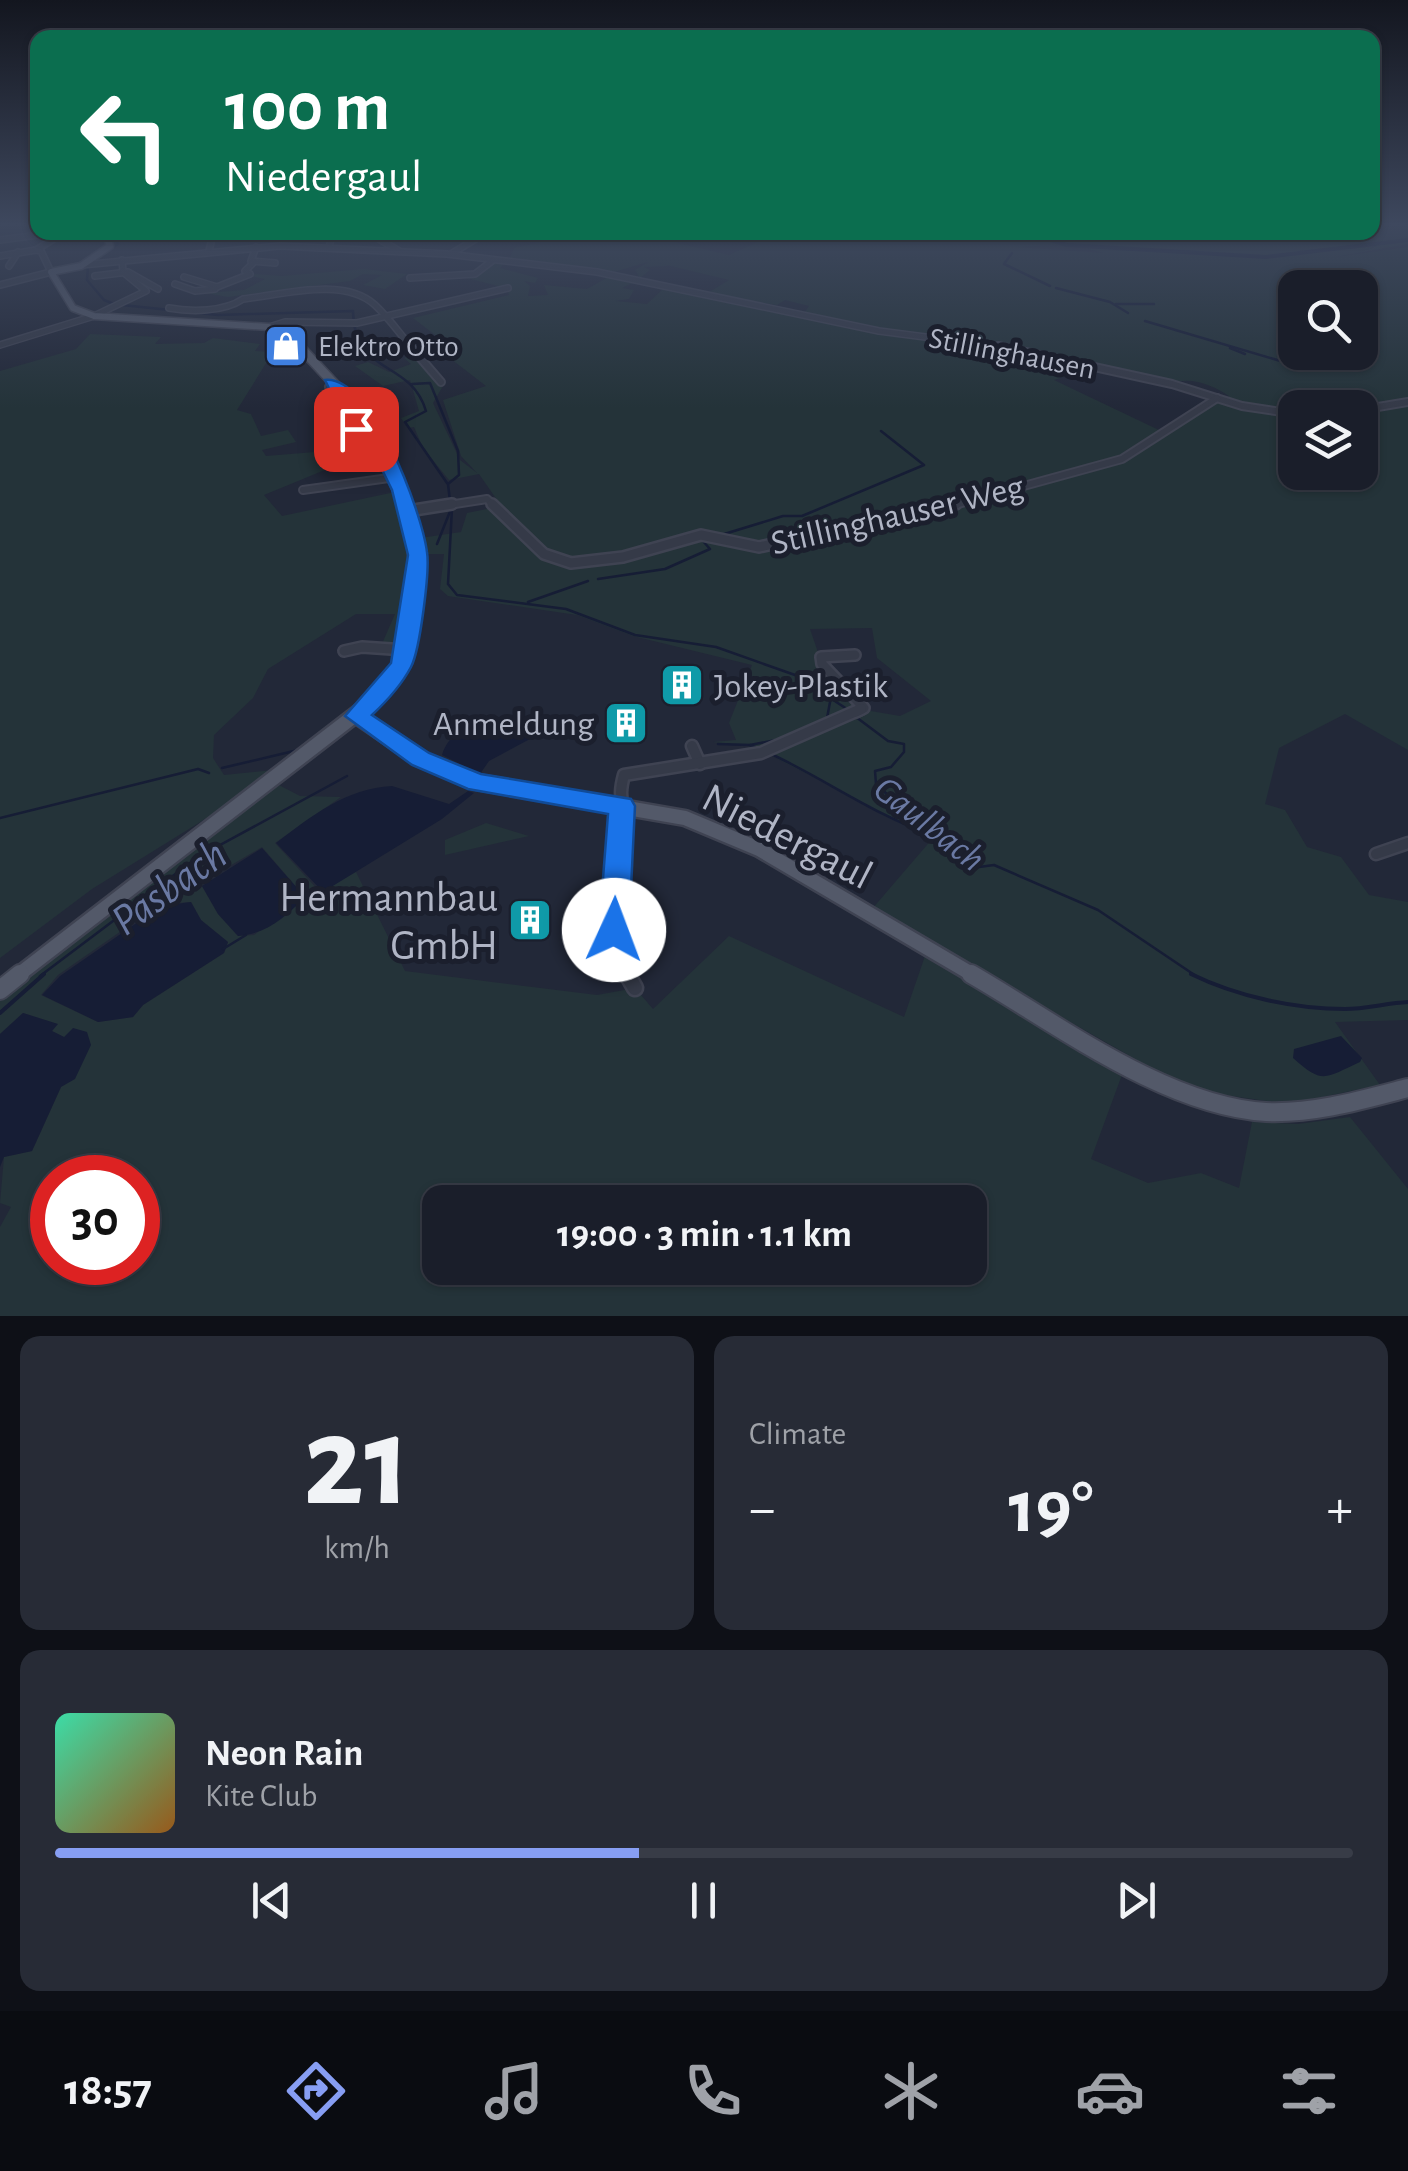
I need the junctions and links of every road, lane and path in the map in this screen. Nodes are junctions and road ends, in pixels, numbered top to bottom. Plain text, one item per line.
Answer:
1 (59, 285) edge
2 (139, 285) edge
3 (151, 285) edge
4 (178, 285) edge
5 (212, 285) edge
6 (221, 285) edge
7 (661, 285) edge
8 (217, 287) junction
9 (158, 289) dead end
10 (505, 289) dead end
11 (169, 308) dead end
12 (185, 312) junction
13 (94, 316) junction
14 (382, 316) junction
15 (171, 321) junction
16 (270, 326) junction
17 (0, 345) edge
18 (441, 382) dead end
19 (334, 383) junction
20 (1217, 398) junction
21 (1408, 402) edge
22 (1378, 407) edge
23 (1278, 411) edge
24 (362, 447) dead end
25 (396, 478) junction
26 (304, 490) dead end
27 (408, 511) junction
28 (406, 650) junction
29 (344, 652) dead end
30 (855, 654) dead end
31 (357, 716) junction
32 (692, 746) dead end
33 (700, 764) junction
34 (622, 806) junction
35 (1408, 842) edge
36 (1376, 854) dead end
37 (635, 988) dead end
38 (0, 990) edge
39 (1408, 1088) edge

1 - 13 main road
2 - 13 street
3 - 9 street
4 - 8 street
5 - 8 street
6 - 8 street
7 - 20 street, Stillinghausen
10 - 14 street
11 - 12 street
12 - 14 street
12 - 15 street
13 - 15 main road
13 - 17 street
14 - 16 street
14 - 18 street
15 - 16 main road
16 - 19 main road
19 - 24 street
19 - 25 main road
20 - 23 street, Stillinghausen
20 - 27 street, Stillinghauser Weg
21 - 22 street
25 - 26 street
25 - 27 main road
27 - 28 main road
28 - 29 street
28 - 31 main road
30 - 33 street
31 - 34 main road, Niedergaul
31 - 38 main road
32 - 33 street, Niedergaul
33 - 34 street
34 - 37 street
34 - 39 main road, Niedergaul
35 - 36 street

